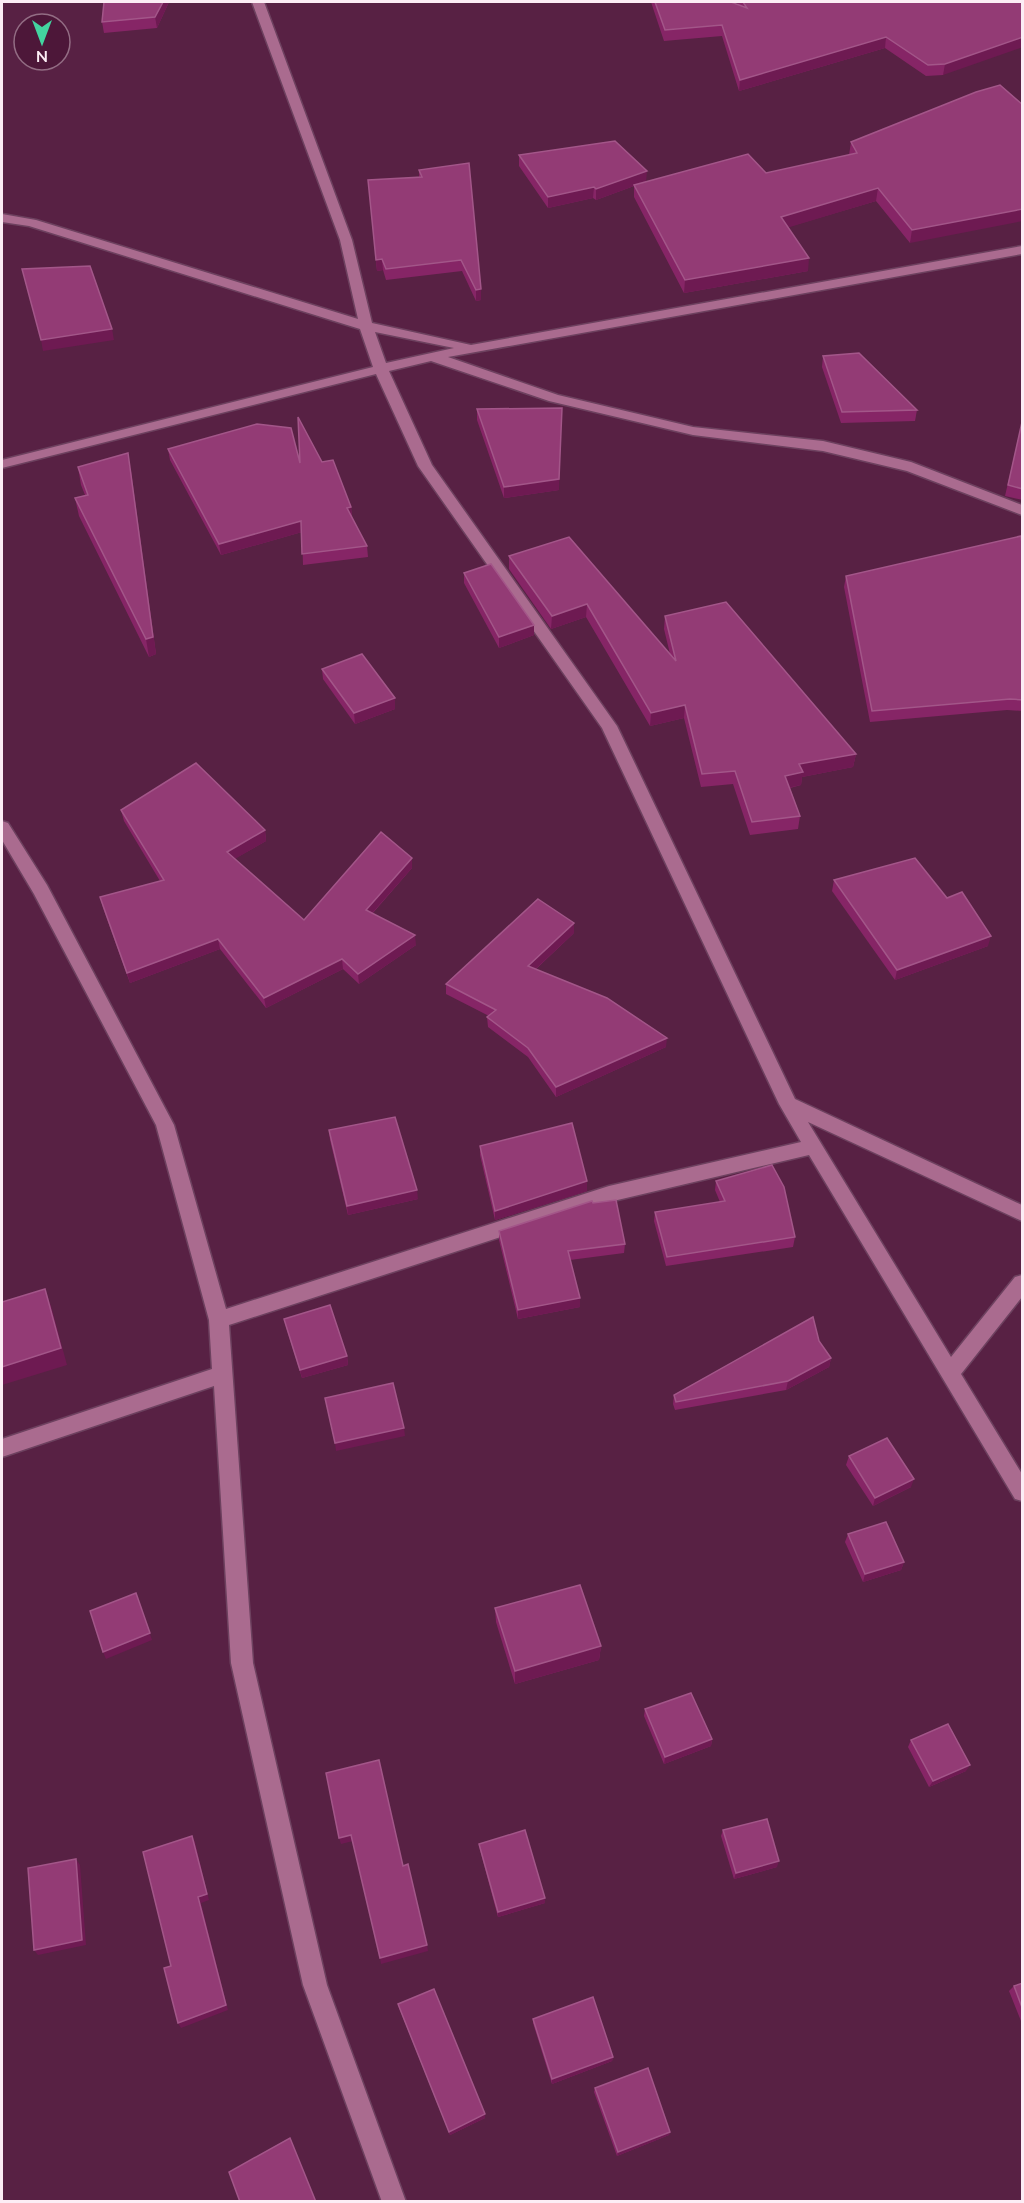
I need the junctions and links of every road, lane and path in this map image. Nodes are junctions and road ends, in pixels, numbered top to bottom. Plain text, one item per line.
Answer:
1 (258, 2) edge
2 (2, 218) edge
3 (1023, 250) edge
4 (366, 326) junction
5 (476, 348) junction
6 (432, 356) junction
7 (380, 367) junction
8 (2, 464) edge
9 (1023, 510) edge
10 (2, 827) edge
11 (788, 1104) junction
12 (813, 1147) junction
13 (1023, 1213) edge
14 (1023, 1283) edge
15 (219, 1320) junction
16 (950, 1373) junction
17 (223, 1374) junction
18 (2, 1448) edge
19 (1023, 1492) edge
20 (394, 2202) edge

1 - 4 street
2 - 4 street
3 - 5 street
4 - 5 street
4 - 7 street
5 - 6 street
6 - 7 street
6 - 9 street
7 - 8 street
7 - 11 street
10 - 15 street
11 - 12 street
11 - 13 street
12 - 15 street
12 - 16 street
14 - 16 street
15 - 17 street
16 - 19 street
17 - 18 street
17 - 20 street

